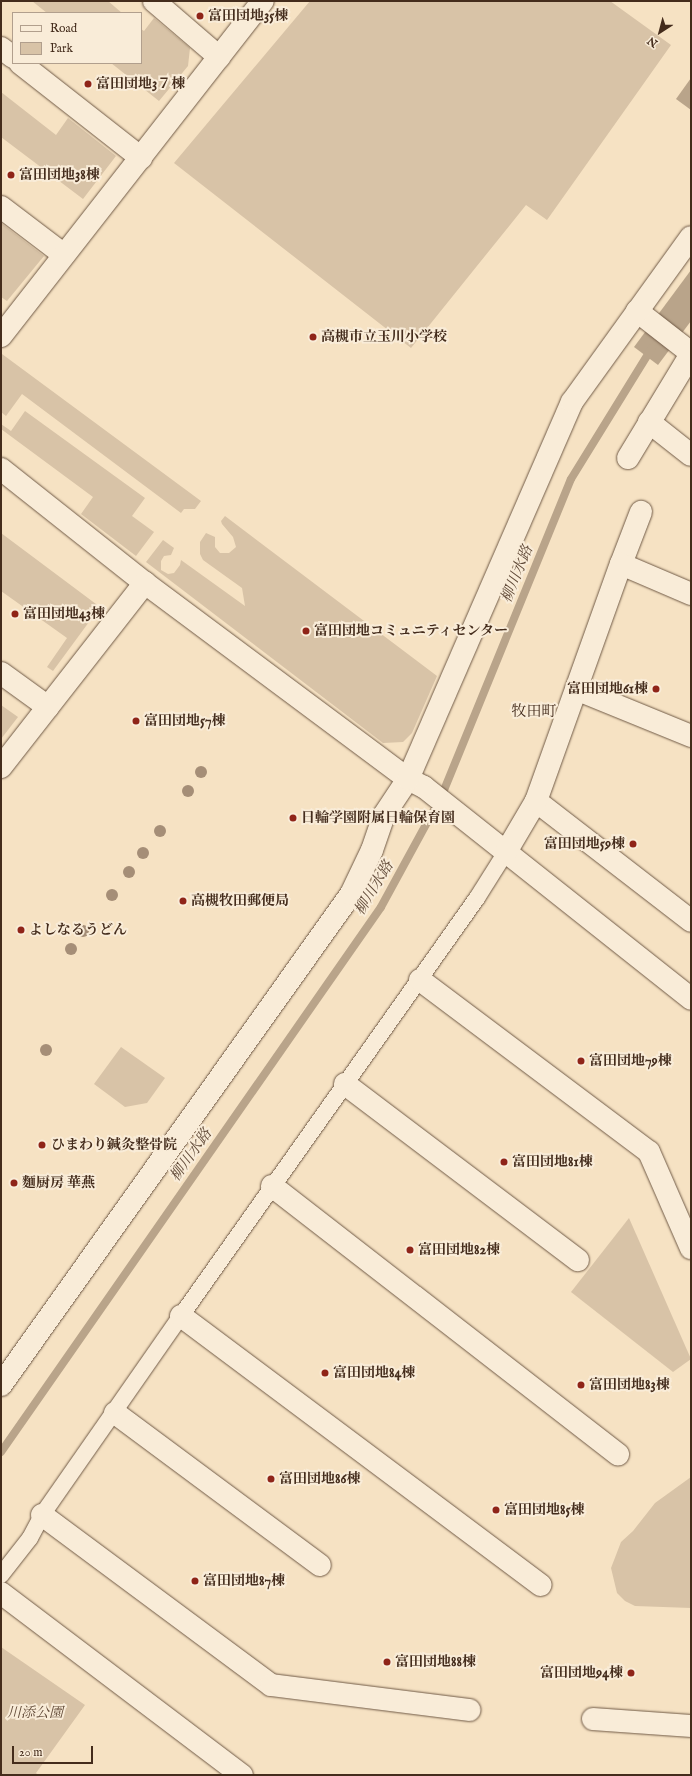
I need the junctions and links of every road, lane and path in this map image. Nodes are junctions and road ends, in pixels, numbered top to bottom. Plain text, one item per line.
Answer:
1 (154, 1) edge
2 (263, 1) edge
3 (1, 48) edge
4 (12, 56) edge
5 (219, 57) junction
6 (21, 64) edge
7 (141, 158) junction
8 (1, 207) edge
9 (691, 237) edge
10 (64, 255) junction
11 (637, 311) junction
12 (1, 336) edge
13 (691, 353) edge
14 (649, 422) junction
15 (691, 455) edge
16 (628, 458) dead end
17 (1, 469) edge
18 (641, 512) dead end
19 (621, 564) junction
20 (145, 583) junction
21 (691, 594) edge
22 (1, 673) edge
23 (576, 689) junction
24 (48, 707) junction
25 (691, 736) edge
26 (1, 767) edge
27 (416, 783) junction
28 (536, 801) junction
29 (506, 852) junction
30 (691, 921) edge
31 (420, 980) junction
32 (691, 999) edge
33 (345, 1084) junction
34 (272, 1186) junction
35 (691, 1248) edge
36 (578, 1260) dead end
37 (181, 1316) junction
38 (1, 1385) edge
39 (115, 1413) junction
40 (618, 1454) dead end
41 (42, 1515) junction
42 (320, 1565) dead end
43 (1, 1575) edge
44 (540, 1585) dead end
45 (1, 1593) edge
46 (469, 1710) dead end
47 (593, 1719) dead end
48 (691, 1726) edge
49 (242, 1775) edge

1 - 5 street
2 - 5 street
3 - 4 street
5 - 7 street
6 - 7 street
7 - 10 street
8 - 10 street
9 - 11 street
10 - 12 street
11 - 13 street
11 - 27 street
13 - 14 street
14 - 15 street
14 - 16 street
17 - 20 street
18 - 19 street
19 - 21 street
19 - 23 street
20 - 24 street
20 - 27 street
22 - 24 street
23 - 25 street
23 - 28 street
24 - 26 street
27 - 29 street
27 - 38 street
28 - 29 street
28 - 30 street
29 - 31 lane
29 - 32 street
31 - 33 lane
31 - 35 street
33 - 34 lane
33 - 36 street
34 - 37 lane
34 - 40 street
37 - 39 lane
37 - 44 street
39 - 41 lane
39 - 42 street
41 - 43 lane
41 - 46 street
45 - 49 street
47 - 48 street

